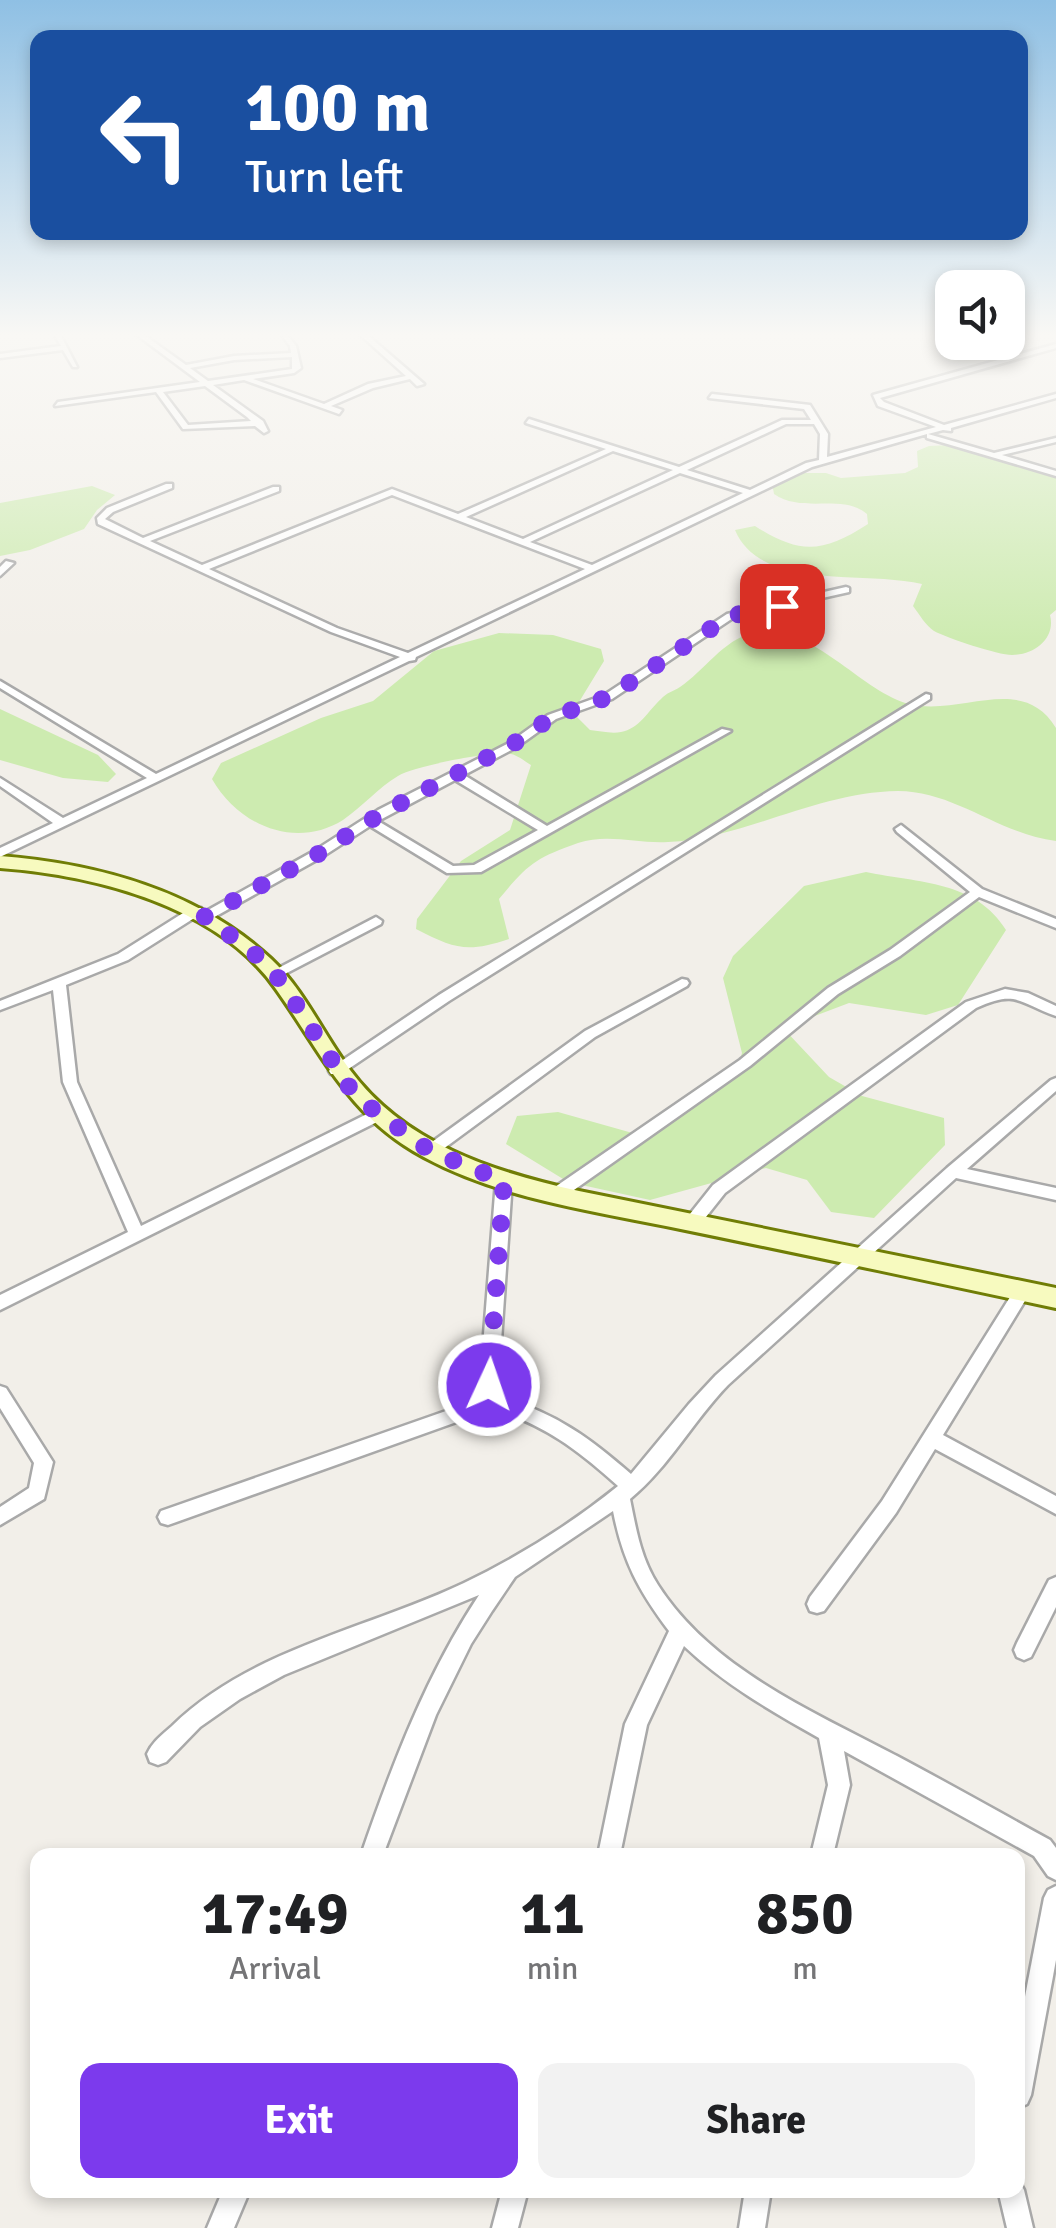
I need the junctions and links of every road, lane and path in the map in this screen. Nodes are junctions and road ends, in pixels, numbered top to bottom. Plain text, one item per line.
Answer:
1 (572, 436) edge
2 (757, 436) edge
3 (824, 436) edge
4 (926, 436) joint
5 (1056, 440) edge
6 (611, 449) junction
7 (989, 455) junction
8 (823, 462) junction
9 (681, 470) junction
10 (1056, 474) edge
11 (169, 486) dead end
12 (276, 490) dead end
13 (750, 493) junction
14 (459, 517) junction
15 (143, 541) junction
16 (523, 542) junction
17 (9, 563) dead end
18 (202, 569) junction
19 (594, 569) junction
20 (0, 574) edge
21 (846, 590) dead end
22 (411, 658) junction
23 (0, 684) edge
24 (926, 698) dead end
25 (726, 732) dead end
26 (454, 774) junction
27 (157, 779) junction
28 (0, 782) edge
29 (370, 821) junction
30 (63, 824) junction
31 (900, 829) dead end
32 (548, 831) junction
33 (0, 854) edge
34 (0, 862) edge
35 (978, 892) junction
36 (200, 914) junction
37 (376, 921) dead end
38 (1056, 924) edge
39 (274, 974) junction
40 (59, 984) junction
41 (682, 984) dead end
42 (0, 1006) edge
43 (1056, 1012) edge
44 (336, 1071) junction
45 (1056, 1083) edge
46 (378, 1115) junction
47 (430, 1151) junction
48 (952, 1172) junction
49 (504, 1181) junction
50 (558, 1193) junction
51 (1056, 1194) edge
52 (692, 1223) junction
53 (137, 1234) junction
54 (857, 1258) junction
55 (1023, 1291) junction
56 (1056, 1298) edge
57 (0, 1303) edge
58 (0, 1393) edge
59 (493, 1402) junction
60 (932, 1438) junction
61 (626, 1491) junction
62 (1056, 1506) edge
63 (0, 1517) edge
64 (168, 1517) dead end
65 (509, 1570) junction
66 (1056, 1586) edge
67 (818, 1604) dead end
68 (680, 1631) junction
69 (1024, 1650) dead end
70 (828, 1731) junction
71 (158, 1754) dead end
72 (374, 1848) edge
73 (610, 1848) edge
74 (824, 1848) edge
75 (1056, 1868) edge
76 (1056, 1898) edge
77 (1025, 2059) edge
78 (233, 2198) edge
79 (514, 2198) edge
80 (757, 2198) edge
81 (1013, 2198) edge
82 (220, 2228) edge
83 (505, 2228) edge
84 (752, 2228) edge
85 (1020, 2228) edge

1 - 6 street
2 - 9 street
3 - 8 street
4 - 7 street
4 - 8 street
5 - 7 street
6 - 9 street
6 - 14 street
7 - 10 street
8 - 13 street
9 - 13 street
9 - 16 street
11 - 15 street
12 - 15 street
13 - 19 street
14 - 16 street
14 - 18 street
15 - 18 street
16 - 19 street
17 - 20 street
18 - 22 street
19 - 22 street
21 - 26 street
22 - 27 street
23 - 27 street
24 - 44 street
25 - 32 street
26 - 29 street
26 - 32 street
27 - 30 street
28 - 30 street
29 - 32 street
29 - 36 street
30 - 33 street
31 - 35 street
34 - 36 main road
35 - 38 street
35 - 50 street
36 - 39 main road
36 - 40 street
37 - 39 street
39 - 44 main road
40 - 42 street
40 - 53 street
41 - 47 street
43 - 52 street
44 - 46 main road
45 - 48 street
46 - 47 main road
46 - 53 street
47 - 49 main road
48 - 51 street
48 - 54 street
49 - 50 main road
49 - 59 street
50 - 52 main road
52 - 54 main road
53 - 57 street
54 - 55 main road
54 - 61 street
55 - 56 main road
55 - 60 street
58 - 63 street
59 - 61 street
59 - 64 street
60 - 62 street
60 - 67 street
61 - 65 street
61 - 68 street
65 - 71 street
65 - 72 street
66 - 69 street
68 - 70 street
68 - 73 street
70 - 74 street
70 - 75 street
76 - 77 street
78 - 82 street
79 - 83 street
80 - 84 street
81 - 85 street

